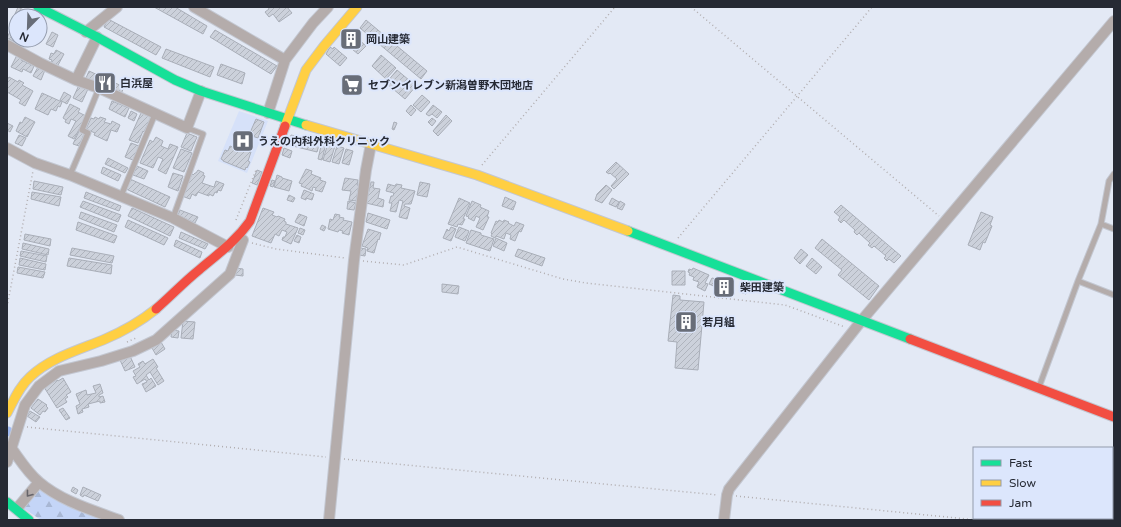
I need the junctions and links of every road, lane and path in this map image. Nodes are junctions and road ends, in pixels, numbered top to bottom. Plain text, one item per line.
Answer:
1 (38, 7) edge
2 (117, 7) edge
3 (194, 7) edge
4 (328, 7) edge
5 (357, 7) edge
6 (615, 7) edge
7 (691, 7) edge
8 (872, 7) edge
9 (1114, 22) edge
10 (86, 32) junction
11 (97, 37) junction
12 (7, 45) edge
13 (285, 60) junction
14 (76, 80) junction
15 (99, 88) junction
16 (201, 91) junction
17 (797, 96) junction
18 (268, 113) junction
19 (155, 114) junction
20 (287, 119) junction
21 (187, 128) junction
22 (371, 144) junction
23 (7, 148) edge
24 (36, 163) junction
25 (1114, 174) edge
26 (70, 175) junction
27 (477, 175) junction
28 (120, 196) junction
29 (174, 218) junction
30 (945, 221) junction
31 (1102, 224) junction
32 (1114, 229) edge
33 (243, 240) joint
34 (228, 247) junction
35 (670, 247) junction
36 (354, 260) junction
37 (1078, 281) junction
38 (1114, 295) edge
39 (7, 306) edge
40 (862, 320) junction
41 (854, 330) junction
42 (92, 344) junction
43 (101, 361) junction
44 (1038, 388) junction
45 (7, 413) edge
46 (1114, 417) edge
47 (18, 426) junction
48 (12, 449) junction
49 (336, 458) junction
50 (7, 462) edge
51 (39, 482) junction
52 (726, 495) junction
53 (7, 502) edge
54 (19, 506) dead end
55 (29, 520) edge
56 (119, 520) edge
57 (329, 520) edge
58 (724, 520) edge
59 (977, 520) edge

1 - 10 main road
2 - 10 street
3 - 13 street
4 - 13 street
5 - 20 main road
6 - 27 path
7 - 17 path
8 - 17 path
9 - 30 street
10 - 11 main road
11 - 14 street
11 - 16 main road
12 - 14 street
13 - 18 street
14 - 15 street
15 - 19 street
15 - 26 lane
16 - 18 main road
16 - 21 street
17 - 30 path
17 - 35 path
18 - 20 main road
19 - 21 street
19 - 28 lane
20 - 22 main road
20 - 34 main road
21 - 29 lane
22 - 27 main road
22 - 36 street
23 - 24 street
24 - 26 street
24 - 39 path
25 - 31 lane
26 - 28 street
27 - 35 main road
28 - 29 street
29 - 34 street
30 - 40 street
31 - 32 lane
31 - 37 lane
33 - 36 path
33 - 43 street
34 - 42 main road
35 - 40 main road
36 - 41 path
36 - 49 street
37 - 38 lane
37 - 44 lane
40 - 41 street
40 - 44 main road
41 - 52 street
42 - 43 street
42 - 45 main road
43 - 47 street
44 - 46 main road
47 - 48 street
47 - 49 path
48 - 50 street
48 - 51 street
49 - 52 path
49 - 57 street
51 -> 54 street
51 - 56 street
52 - 58 street
52 - 59 path
53 - 55 main road

